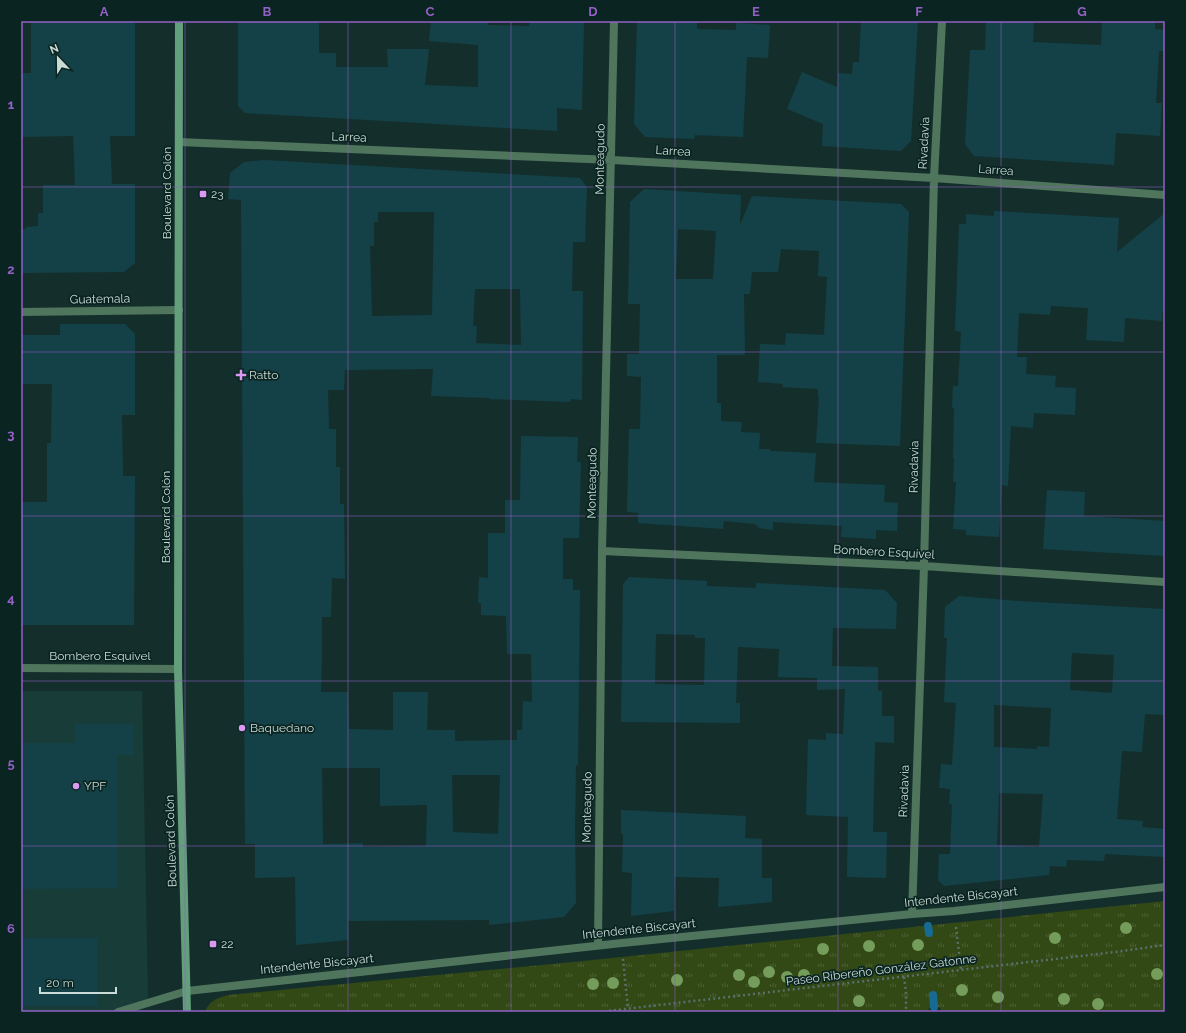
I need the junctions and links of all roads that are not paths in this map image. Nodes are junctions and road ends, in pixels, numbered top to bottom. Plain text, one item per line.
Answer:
1 (179, 21) edge
2 (614, 21) edge
3 (942, 21) edge
4 (179, 142) junction
5 (612, 160) junction
6 (934, 178) junction
7 (1165, 194) edge
8 (178, 310) junction
9 (21, 312) edge
10 (602, 551) junction
11 (924, 566) junction
12 (1165, 582) edge
13 (21, 668) edge
14 (178, 669) junction
15 (1165, 887) edge
16 (912, 914) junction
17 (598, 945) junction
18 (187, 991) junction
19 (118, 1012) edge
20 (187, 1012) edge

1 - 4 main road, Boulevard Colón
2 - 5 street, Monteagudo
3 - 6 street, Rivadavia
4 - 5 street, Larrea
4 - 8 main road, Boulevard Colón
5 - 6 street, Larrea
5 - 10 street, Monteagudo
6 - 7 street, Larrea
6 - 11 street, Rivadavia
8 - 9 street, Guatemala
8 - 14 main road, Boulevard Colón
10 - 11 street, Bombero Esquivel
10 - 17 street, Monteagudo
11 - 12 street, Bombero Esquivel
11 - 16 street, Rivadavia
13 - 14 street, Bombero Esquivel
14 - 18 main road, Boulevard Colón
15 - 16 street, Intendente Biscayart
16 - 17 street, Intendente Biscayart
17 - 18 street, Intendente Biscayart
18 - 19 street, Intendente Biscayart
18 - 20 main road, Boulevard Colón

